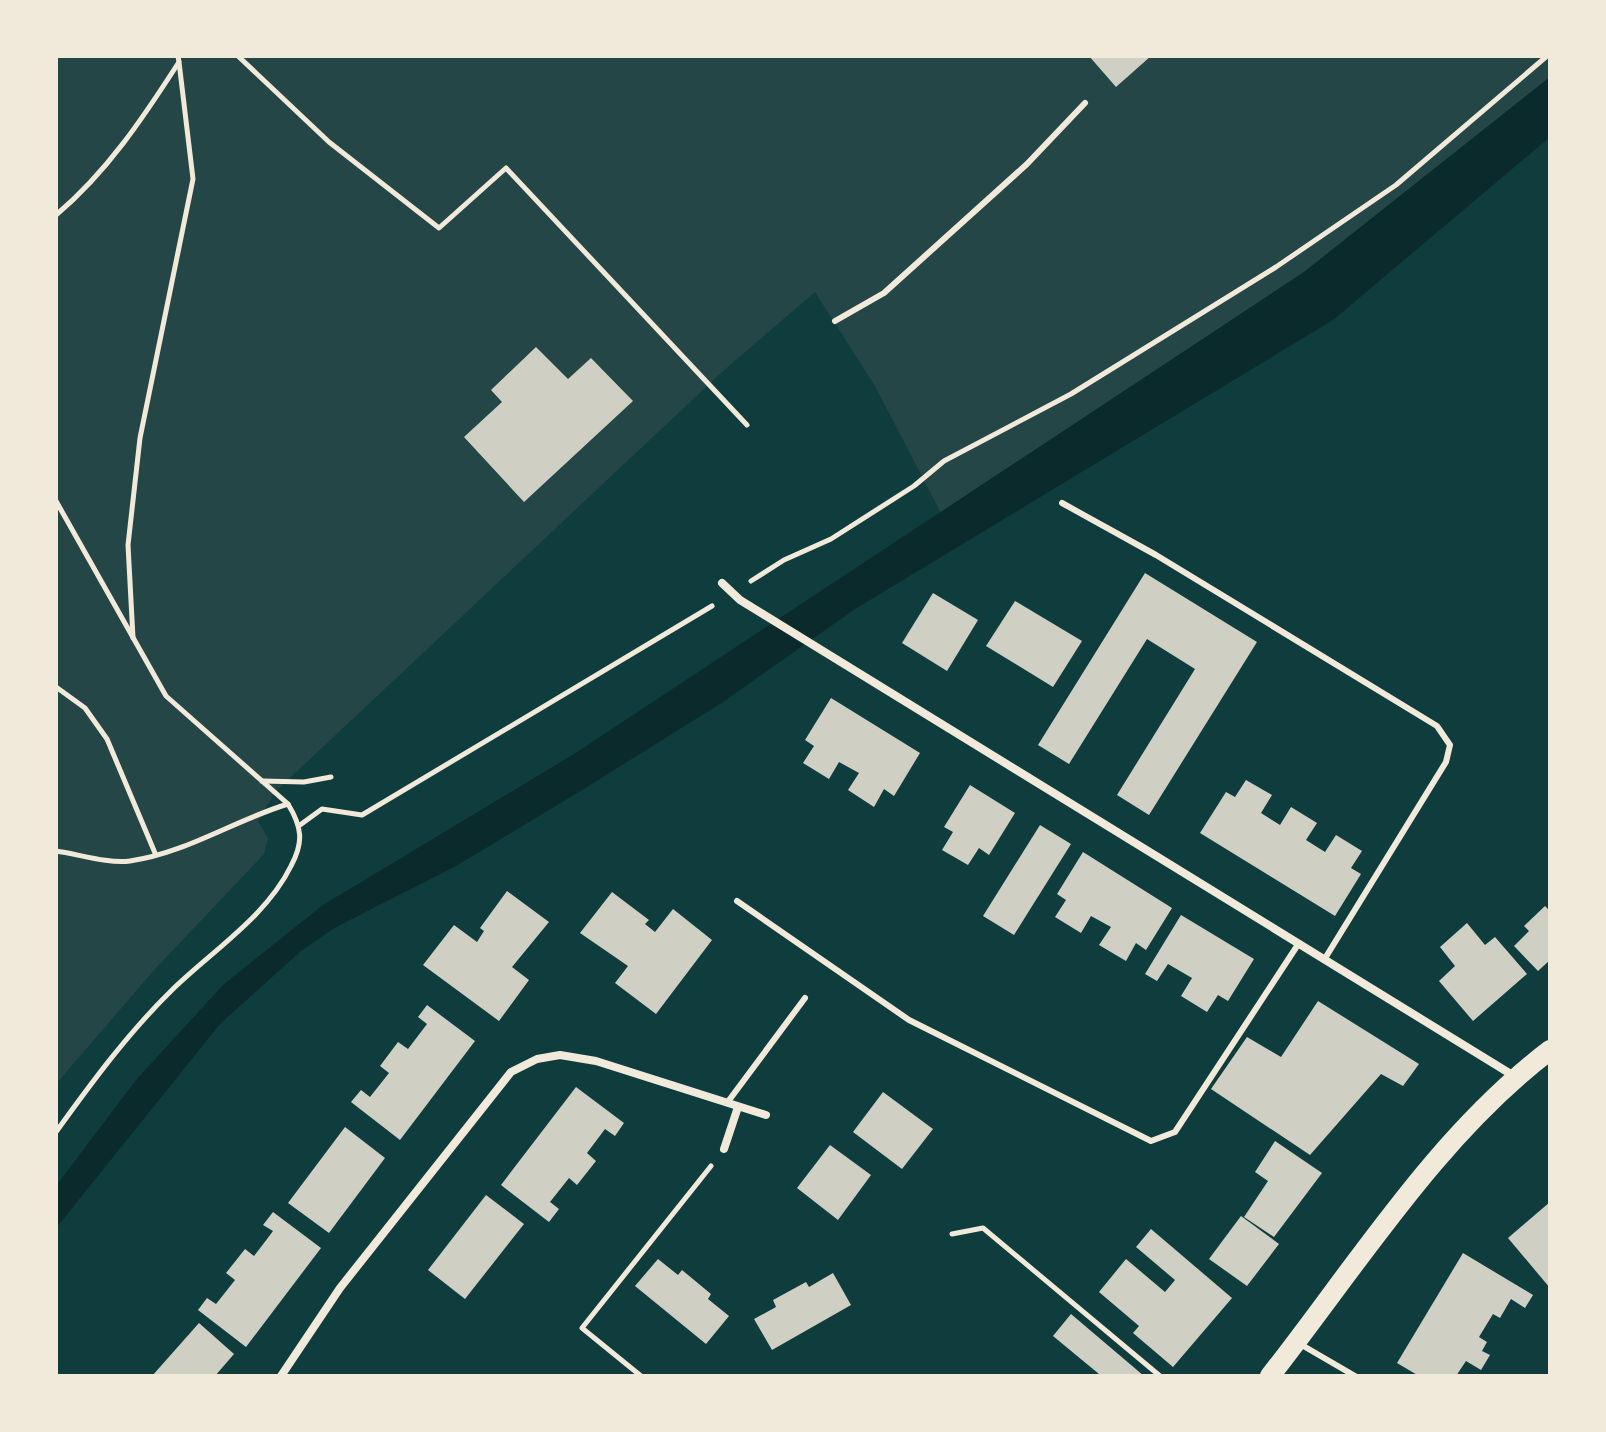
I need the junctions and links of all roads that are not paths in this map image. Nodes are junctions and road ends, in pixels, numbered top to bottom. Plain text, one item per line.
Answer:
1 (1085, 103) dead end
2 (835, 321) dead end
3 (1062, 503) dead end
4 (722, 583) dead end
5 (737, 901) dead end
6 (1299, 943) junction
7 (1324, 960) junction
8 (805, 998) dead end
9 (1550, 1050) edge
10 (1515, 1077) junction
11 (727, 1103) junction
12 (738, 1107) junction
13 (766, 1115) dead end
14 (724, 1149) road end
15 (1297, 1342) junction
16 (281, 1376) edge
17 (1270, 1376) edge
18 (1355, 1376) edge

1 - 2 lane
3 - 7 lane
4 - 6 street
5 - 6 lane
6 - 7 street
7 - 10 street
8 - 11 lane
9 - 10 main road
10 - 15 main road
11 - 12 street
11 - 16 street
12 - 13 street
12 - 14 street
15 - 17 main road
15 - 18 lane

